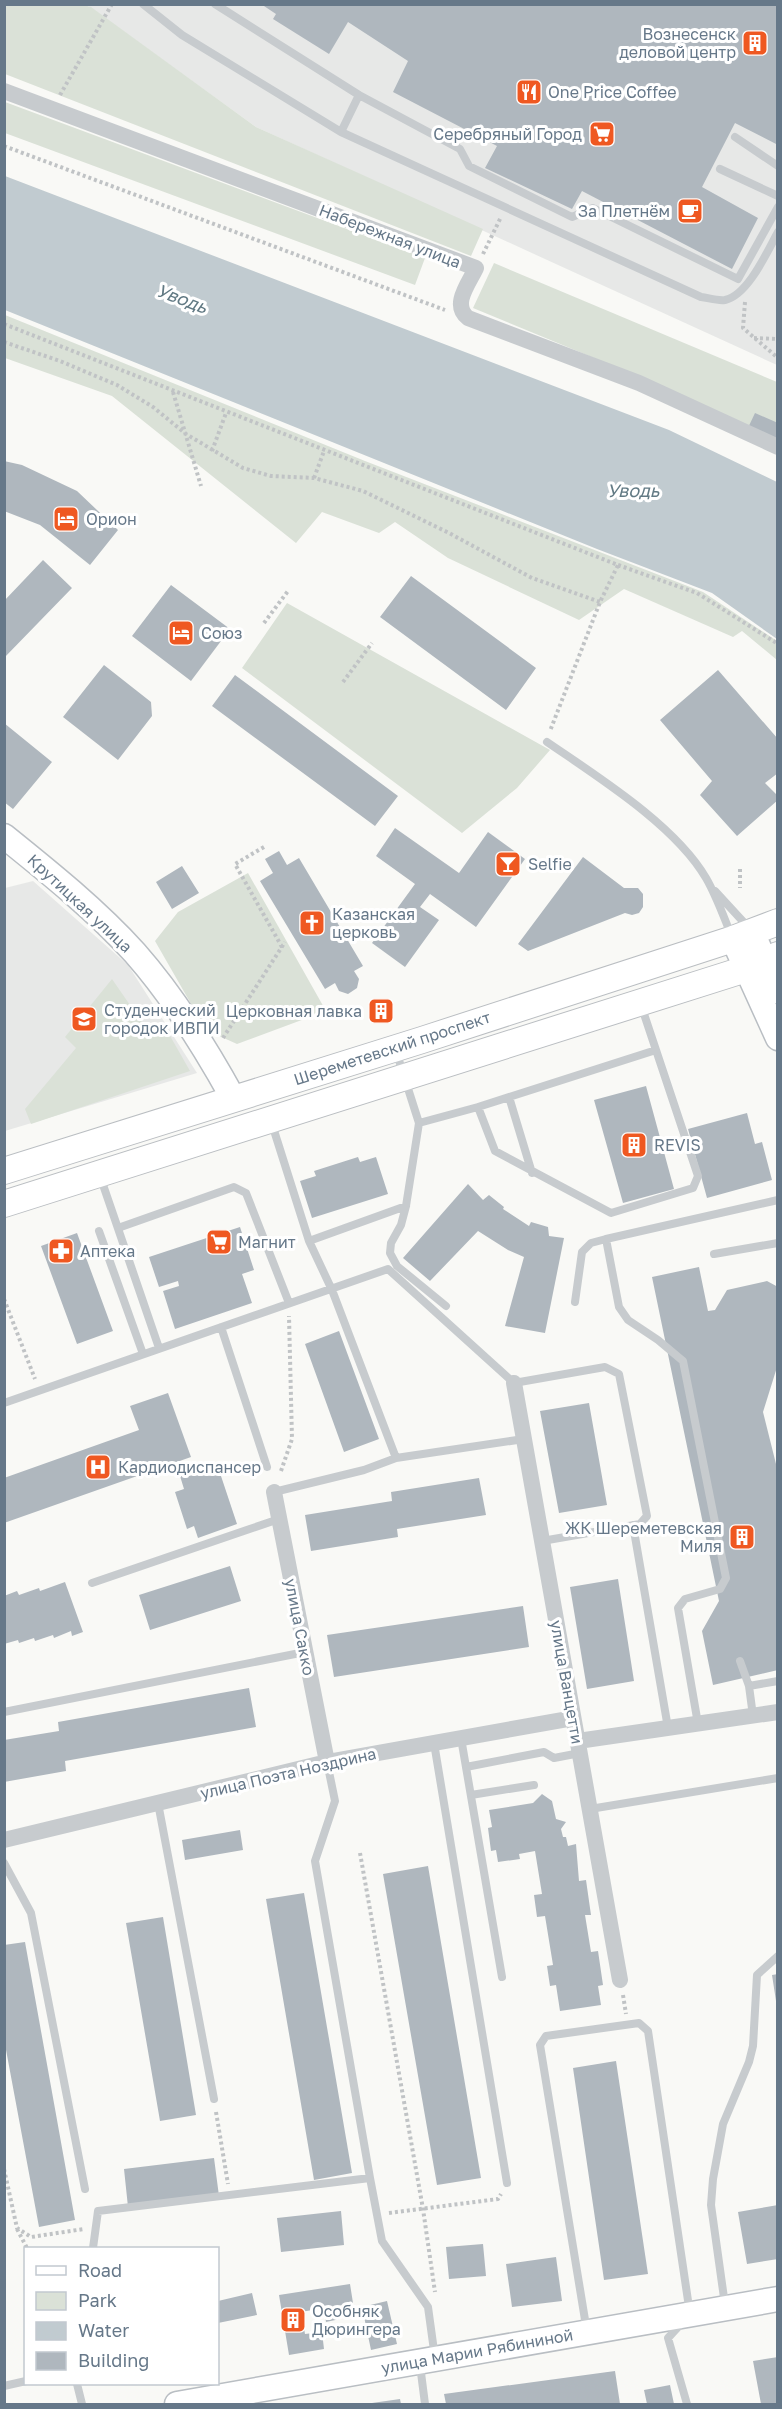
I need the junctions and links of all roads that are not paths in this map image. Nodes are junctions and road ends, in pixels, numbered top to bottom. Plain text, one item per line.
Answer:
1 (143, 4) edge
2 (215, 4) edge
3 (4, 91) edge
4 (359, 95) junction
5 (341, 132) junction
6 (735, 137) dead end
7 (777, 166) edge
8 (720, 169) dead end
9 (777, 196) edge
10 (777, 207) edge
11 (777, 232) edge
12 (738, 279) junction
13 (747, 284) junction
14 (777, 447) edge
15 (547, 741) road end
16 (4, 836) edge
17 (711, 887) junction
18 (777, 922) edge
19 (742, 935) junction
20 (763, 962) edge
21 (777, 991) edge
22 (641, 1002) junction
23 (777, 1038) edge
24 (394, 1047) junction
25 (656, 1050) junction
26 (404, 1077) junction
27 (509, 1097) junction
28 (233, 1098) junction
29 (478, 1107) junction
30 (271, 1120) junction
31 (419, 1123) junction
32 (244, 1128) junction
33 (4, 1171) edge
34 (532, 1173) junction
35 (100, 1174) junction
36 (777, 1200) edge
37 (4, 1204) edge
38 (406, 1206) junction
39 (118, 1227) junction
40 (99, 1231) dead end
41 (606, 1239) junction
42 (309, 1241) junction
43 (777, 1243) edge
44 (714, 1254) dead end
45 (332, 1290) junction
46 (575, 1302) dead end
47 (289, 1303) junction
48 (446, 1306) dead end
49 (221, 1327) junction
50 (159, 1348) junction
51 (143, 1354) junction
52 (514, 1383) junction
53 (4, 1403) edge
54 (524, 1439) junction
55 (396, 1458) junction
56 (267, 1467) dead end
57 (274, 1492) joint
58 (279, 1519) junction
59 (633, 1525) junction
60 (542, 1541) junction
61 (92, 1583) dead end
62 (305, 1652) junction
63 (740, 1660) dead end
64 (777, 1681) edge
65 (749, 1686) junction
66 (777, 1712) edge
67 (4, 1713) edge
68 (753, 1716) junction
69 (573, 1718) junction
70 (698, 1724) junction
71 (668, 1728) junction
72 (461, 1738) junction
73 (434, 1743) junction
74 (579, 1747) junction
75 (327, 1762) junction
76 (466, 1767) junction
77 (777, 1778) edge
78 (534, 1785) dead end
79 (471, 1796) junction
80 (158, 1803) junction
81 (590, 1809) junction
82 (4, 1840) edge
83 (4, 1863) edge
84 (777, 1956) edge
85 (502, 1977) dead end
86 (620, 1980) road end
87 (214, 2099) road end
88 (369, 2178) junction
89 (507, 2183) road end
90 (85, 2188) dead end
91 (93, 2247) edge
92 (777, 2299) edge
93 (725, 2308) junction
94 (690, 2314) junction
95 (587, 2332) junction
96 (427, 2360) junction
97 (24, 2382) edge
98 (78, 2385) edge
99 (4, 2386) edge
100 (82, 2404) edge
101 (177, 2404) edge
102 (424, 2404) edge
103 (687, 2404) edge

1 - 5 lane
2 - 4 lane
3 - 14 street, Набережная улица
4 - 5 lane
4 - 12 lane
5 - 13 lane
6 - 7 lane
8 - 9 lane
10 - 12 lane
11 - 13 lane
12 - 13 lane
15 - 17 lane
16 - 28 street, Крутицкая улица
17 - 19 lane
17 - 19 lane
18 - 19 main road, Шереметевский проспект
19 - 20 street
19 - 24 main road, Шереметевский проспект
20 - 21 street
20 - 22 main road, Шереметевский проспект
20 - 23 street
22 - 25 lane
22 - 26 main road, Шереметевский проспект
24 - 26 lane
24 - 28 main road, Шереметевский проспект
25 - 27 lane
25 - 34 lane
26 - 30 main road, Шереметевский проспект
26 - 31 lane
27 - 29 lane
27 - 34 lane
28 - 32 main road, Крутицкая улица
28 - 33 main road, Шереметевский проспект
29 - 31 lane
29 - 34 lane
30 - 32 main road, Шереметевский проспект
30 - 42 lane
31 - 38 lane
32 - 35 main road, Шереметевский проспект
35 - 37 main road, Шереметевский проспект
35 - 39 lane
36 - 41 lane
38 - 42 lane
38 - 48 lane
39 - 47 lane
39 - 50 lane
40 - 51 lane
41 - 46 lane
41 - 70 lane
42 - 45 lane
43 - 44 lane
45 - 47 lane
45 - 52 lane
45 - 55 lane
47 - 49 lane
49 - 50 lane
49 - 56 lane
50 - 51 lane
51 - 53 lane
52 - 54 street, улица Ванцетти
52 - 59 lane
54 - 55 lane
54 - 60 street, улица Ванцетти
55 - 57 lane
57 - 58 street, улица Сакко
58 - 61 lane
58 - 62 street, улица Сакко
59 - 60 lane
59 - 71 lane
60 - 69 street, улица Ванцетти
62 - 67 lane
62 - 75 street, улица Сакко
63 - 65 lane
64 - 65 lane
65 - 68 lane
66 - 68 street
68 - 70 street
69 - 72 street, улица Поэта Ноздрина
69 - 74 street, улица Ванцетти
70 - 71 street
71 - 74 street
72 - 73 street, улица Поэта Ноздрина
72 - 76 lane
73 - 75 street, улица Поэта Ноздрина
73 - 89 lane
74 - 76 lane
74 - 81 street, улица Ванцетти
75 - 80 street, улица Поэта Ноздрина
75 - 88 lane
76 - 79 lane
77 - 81 lane
78 - 79 lane
79 - 85 lane
80 - 82 street, улица Поэта Ноздрина
80 - 87 lane
81 - 86 street, улица Ванцетти
83 - 90 lane
84 - 93 lane
88 - 91 lane
88 - 96 lane
92 - 93 street, улица Марии Рябининой
93 - 94 street, улица Марии Рябининой
94 - 95 street, улица Марии Рябининой
94 - 95 lane
94 - 103 lane
95 - 96 street, улица Марии Рябининой
96 - 101 street, улица Марии Рябининой
96 - 102 lane
97 - 99 lane
98 - 100 lane

